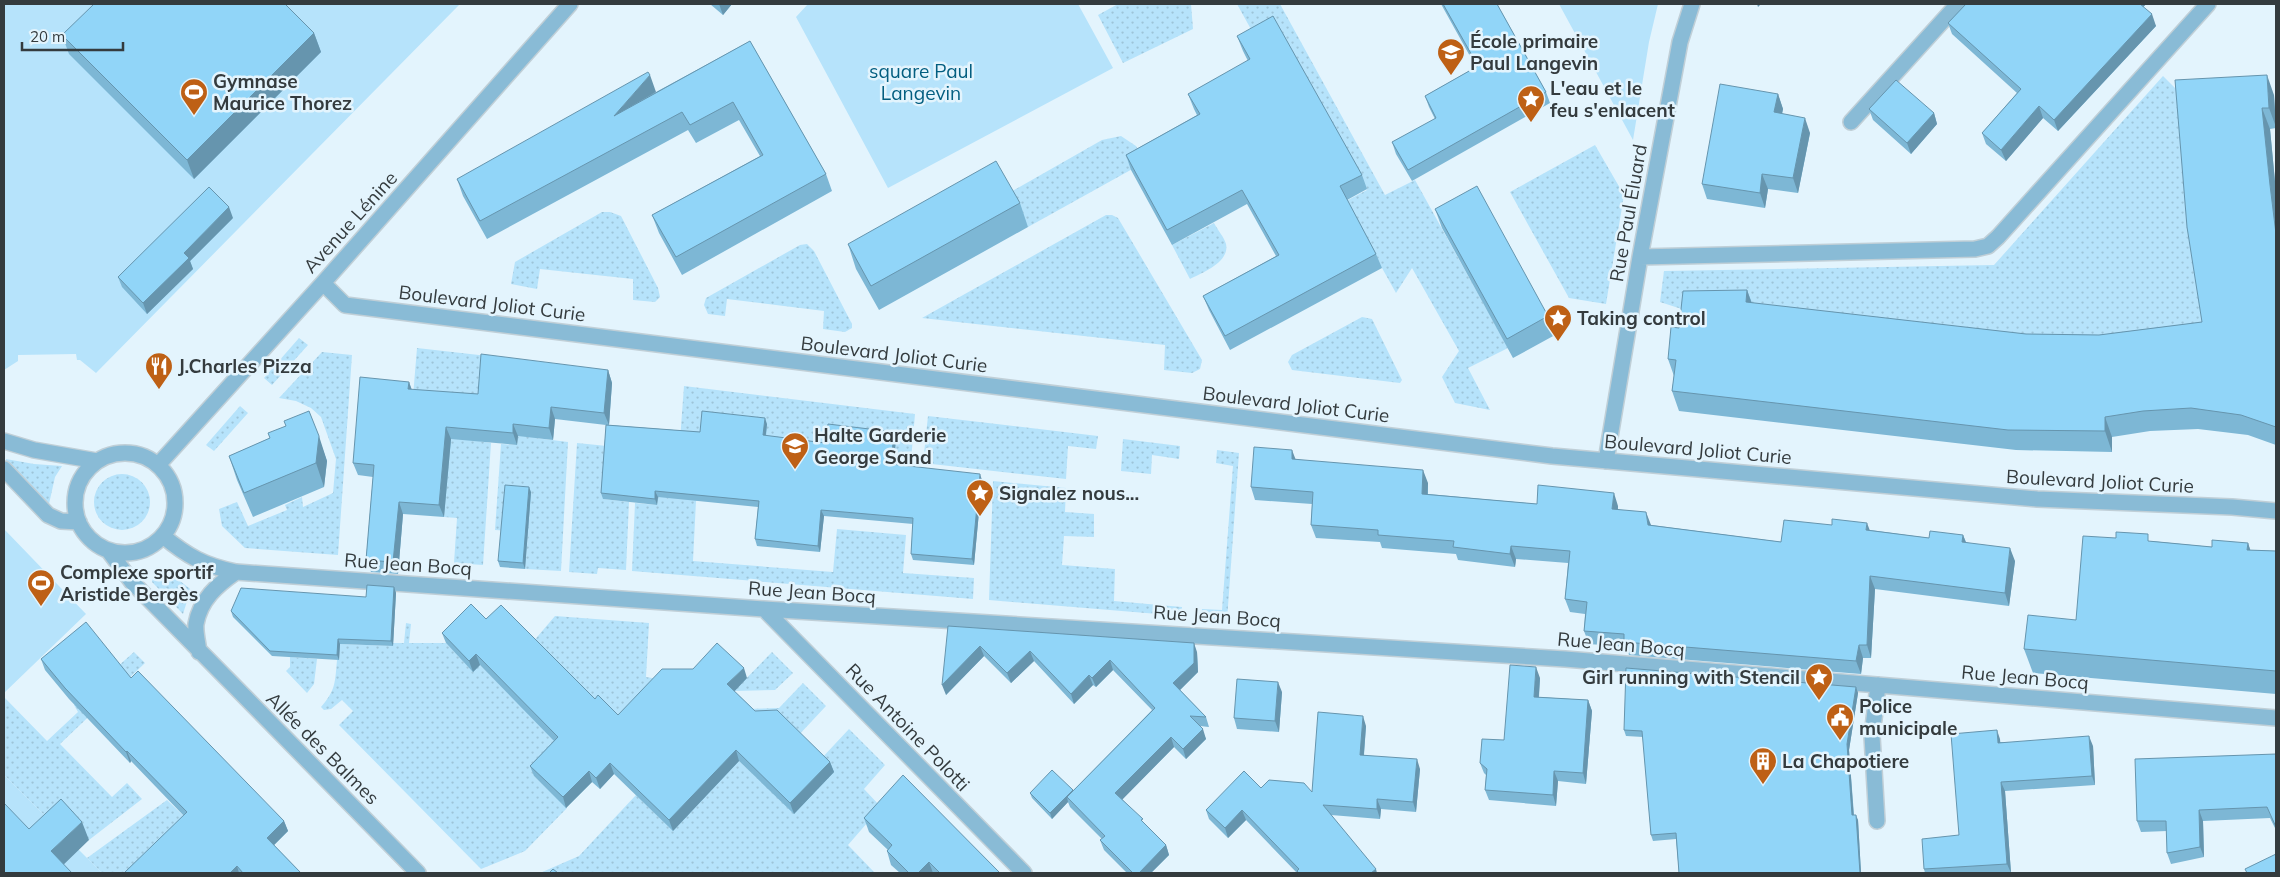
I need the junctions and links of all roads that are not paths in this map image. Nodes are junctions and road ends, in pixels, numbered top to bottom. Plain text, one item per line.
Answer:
1 (570, 4) edge
2 (1692, 4) edge
3 (1958, 4) edge
4 (2208, 4) edge
5 (1851, 122) dead end
6 (1640, 257) junction
7 (323, 283) junction
8 (4, 441) edge
9 (97, 461) junction
10 (1606, 461) junction
11 (158, 464) junction
12 (4, 469) edge
13 (2276, 512) edge
14 (78, 522) junction
15 (163, 536) junction
16 (108, 550) junction
17 (236, 572) junction
18 (764, 609) junction
19 (200, 652) junction
20 (1878, 685) junction
21 (2276, 718) edge
22 (1877, 821) dead end
23 (418, 873) edge
24 (1024, 873) edge

1 - 7 street, Avenue Lénine
2 - 6 street, Rue Paul Éluard
3 - 5 street
4 - 6 street
6 - 10 street, Rue Paul Éluard
7 - 10 street, Boulevard Joliot Curie
7 - 11 street, Avenue Lénine
8 - 9 street
9 - 11 street
9 - 14 street
10 - 13 street, Boulevard Joliot Curie
11 - 15 street
12 - 14 street
14 - 16 street
15 - 16 street
15 - 17 street, Rue Jean Bocq
16 - 19 street, Allée des Balmes
17 - 18 street, Rue Jean Bocq
17 - 19 street
18 - 20 street, Rue Jean Bocq
18 - 24 street, Rue Antoine Polotti
19 - 23 street, Allée des Balmes
20 - 21 street, Rue Jean Bocq
20 - 22 street

